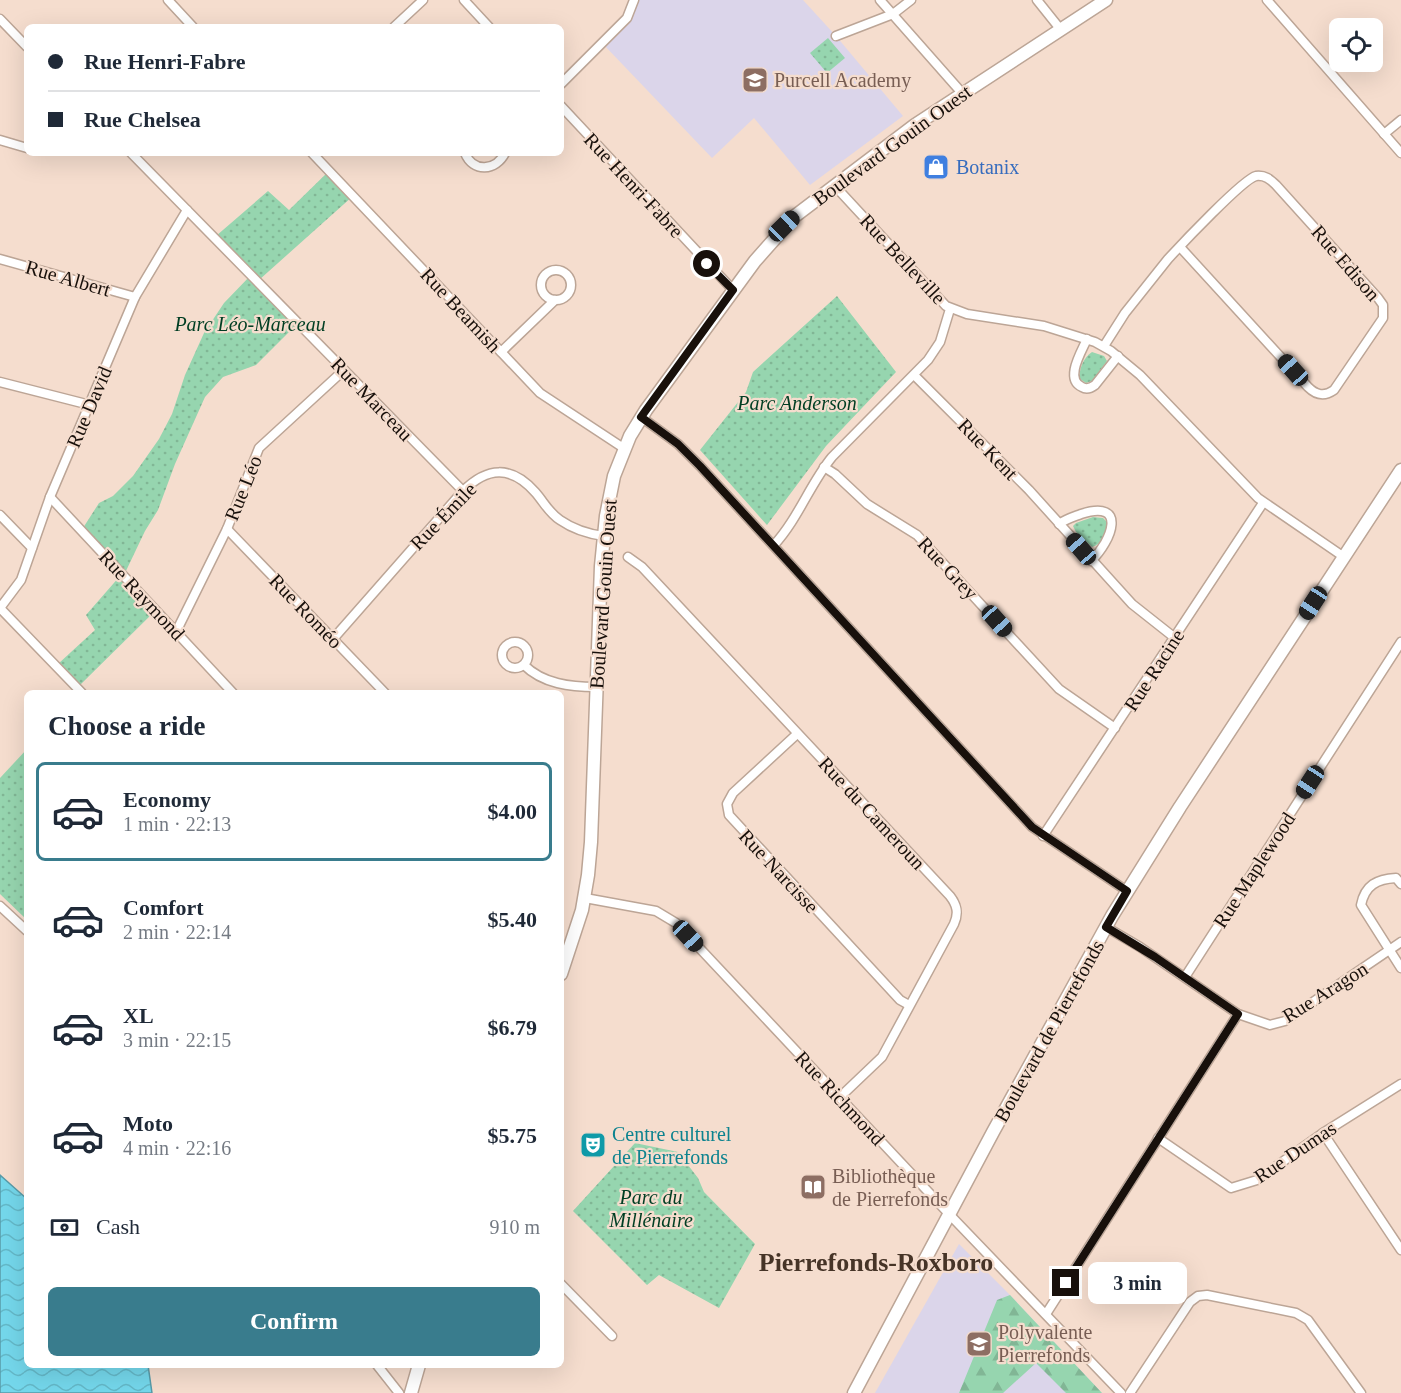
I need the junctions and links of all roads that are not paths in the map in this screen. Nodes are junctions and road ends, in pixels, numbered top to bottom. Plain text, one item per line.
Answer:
1 (168, 0) edge
2 (423, 0) edge
3 (464, 0) edge
4 (634, 0) edge
5 (880, 0) edge
6 (911, 0) edge
7 (1036, 0) edge
8 (1106, 0) edge
9 (1267, 0) edge
10 (893, 14) junction
11 (0, 19) edge
12 (190, 24) edge
13 (397, 24) edge
14 (486, 24) edge
15 (1061, 30) junction
16 (836, 36) dead end
17 (24, 44) edge
18 (564, 81) edge
19 (962, 93) junction
20 (564, 109) edge
21 (1401, 120) edge
22 (1384, 134) junction
23 (0, 140) edge
24 (24, 147) edge
25 (1401, 153) edge
26 (134, 156) edge
27 (315, 156) edge
28 (467, 156) edge
29 (503, 156) edge
30 (834, 185) junction
31 (187, 210) junction
32 (1180, 247) junction
33 (0, 259) edge
34 (733, 290) junction
35 (135, 297) junction
36 (555, 300) dead end
37 (950, 309) junction
38 (1087, 339) junction
39 (1104, 346) junction
40 (501, 352) junction
41 (1118, 356) junction
42 (344, 370) junction
43 (915, 376) junction
44 (0, 382) edge
45 (90, 405) junction
46 (641, 417) junction
47 (625, 449) junction
48 (825, 467) junction
49 (1401, 470) edge
50 (463, 491) junction
51 (50, 497) junction
52 (1263, 503) junction
53 (0, 515) edge
54 (1059, 524) junction
55 (227, 529) junction
56 (604, 536) junction
57 (774, 545) junction
58 (32, 548) junction
59 (628, 557) dead end
60 (1344, 557) junction
61 (1091, 561) junction
62 (0, 608) edge
63 (176, 632) junction
64 (1175, 638) junction
65 (333, 639) junction
66 (1401, 642) edge
67 (524, 665) dead end
68 (596, 687) junction
69 (79, 690) edge
70 (230, 690) edge
71 (382, 690) edge
72 (1115, 728) junction
73 (797, 734) junction
74 (1043, 836) junction
75 (1401, 884) edge
76 (1127, 891) junction
77 (585, 898) junction
78 (0, 906) edge
79 (1106, 927) junction
80 (24, 928) edge
81 (1401, 942) edge
82 (1389, 951) junction
83 (564, 966) edge
84 (1401, 968) edge
85 (1185, 977) junction
86 (909, 1005) junction
87 (1238, 1014) junction
88 (1401, 1084) edge
89 (840, 1097) junction
90 (1323, 1133) junction
91 (1158, 1138) junction
92 (950, 1215) junction
93 (1401, 1250) edge
94 (564, 1287) edge
95 (1046, 1314) junction
96 (612, 1336) dead end
97 (379, 1368) edge
98 (418, 1368) edge
99 (399, 1393) edge
100 (411, 1393) edge
101 (854, 1393) edge
102 (1121, 1393) edge
103 (1130, 1393) edge
104 (1361, 1393) edge

1 - 12 street
2 - 13 street
3 - 14 street
4 - 18 street
5 - 10 street
6 - 10 street
7 - 15 street
8 - 15 street, Boulevard Gouin Ouest
9 - 22 street
10 - 16 street
10 - 19 street
11 - 17 street
15 - 19 street, Boulevard Gouin Ouest
19 - 30 street, Boulevard Gouin Ouest
20 - 34 street, Rue Henri-Fabre
21 - 22 street
22 - 25 street
23 - 24 street
26 - 31 street, Rue Marceau
27 - 40 street, Rue Beamish
28 - 29 street
30 - 34 street, Boulevard Gouin Ouest
30 - 37 street, Rue Belleville
31 - 35 street, Rue David
31 - 42 street, Rue Marceau
32 - 32 street, Rue Edison
32 - 39 street, Rue Edison
33 - 35 street, Rue Albert
34 - 46 street, Boulevard Gouin Ouest
35 - 45 street, Rue David
36 - 40 street
37 - 38 street, Rue Belleville
37 - 43 street
38 - 39 street, Rue Belleville
38 - 41 street
39 - 41 street, Rue Belleville
40 - 47 street, Rue Beamish
41 - 52 street, Rue Belleville
42 - 50 street, Rue Marceau
42 - 55 street, Rue Léo
43 - 48 street
43 - 54 street, Rue Kent
44 - 45 street
45 - 51 street, Rue David
46 - 47 street, Boulevard Gouin Ouest
46 - 57 street
47 - 56 street, Boulevard Gouin Ouest
48 - 57 street
48 - 72 street, Rue Grey
49 - 60 street, Boulevard de Pierrefonds
50 - 56 street, Rue Émile
50 - 65 street, Rue Émile
51 - 58 street, Rue David
51 - 63 street, Rue Raymond
52 - 60 street, Rue Belleville
52 - 64 street, Rue Racine
53 - 58 street
54 - 61 street, Rue Kent
54 - 61 street
55 - 63 street, Rue Léo
55 - 65 street, Rue Roméo
56 - 68 street, Boulevard Gouin Ouest
57 - 74 street
58 - 62 street, Rue David
59 - 73 street, Rue du Cameroun
60 - 76 street, Boulevard de Pierrefonds
61 - 64 street, Rue Kent
62 - 69 street
63 - 70 street, Rue Raymond
64 - 72 street, Rue Racine
65 - 71 street, Rue Roméo
66 - 85 street, Rue Maplewood
67 - 68 street
68 - 77 street, Boulevard Gouin Ouest
72 - 74 street, Rue Racine
73 - 86 street, Rue du Cameroun
73 - 86 street, Rue Narcisse
74 - 76 street
75 - 82 street, Rue Aragon
76 - 79 street, Boulevard de Pierrefonds
77 - 83 street, Boulevard Gouin Ouest
77 - 89 street, Rue Richmond
78 - 80 street
79 - 85 street, Rue Aragon
79 - 92 street, Boulevard de Pierrefonds
81 - 82 street, Rue Aragon
82 - 84 street
82 - 87 street, Rue Aragon
85 - 87 street, Rue Aragon
86 - 89 street, Rue du Cameroun
87 - 91 street
88 - 90 street, Rue Dumas
89 - 92 street, Rue Richmond
90 - 91 street, Rue Dumas
90 - 93 street
91 - 95 street
92 - 95 street, Rue Richmond
92 - 101 street, Boulevard de Pierrefonds
94 - 96 street
95 - 102 street, Rue Richmond
97 - 99 street
98 - 100 street
103 - 104 street

